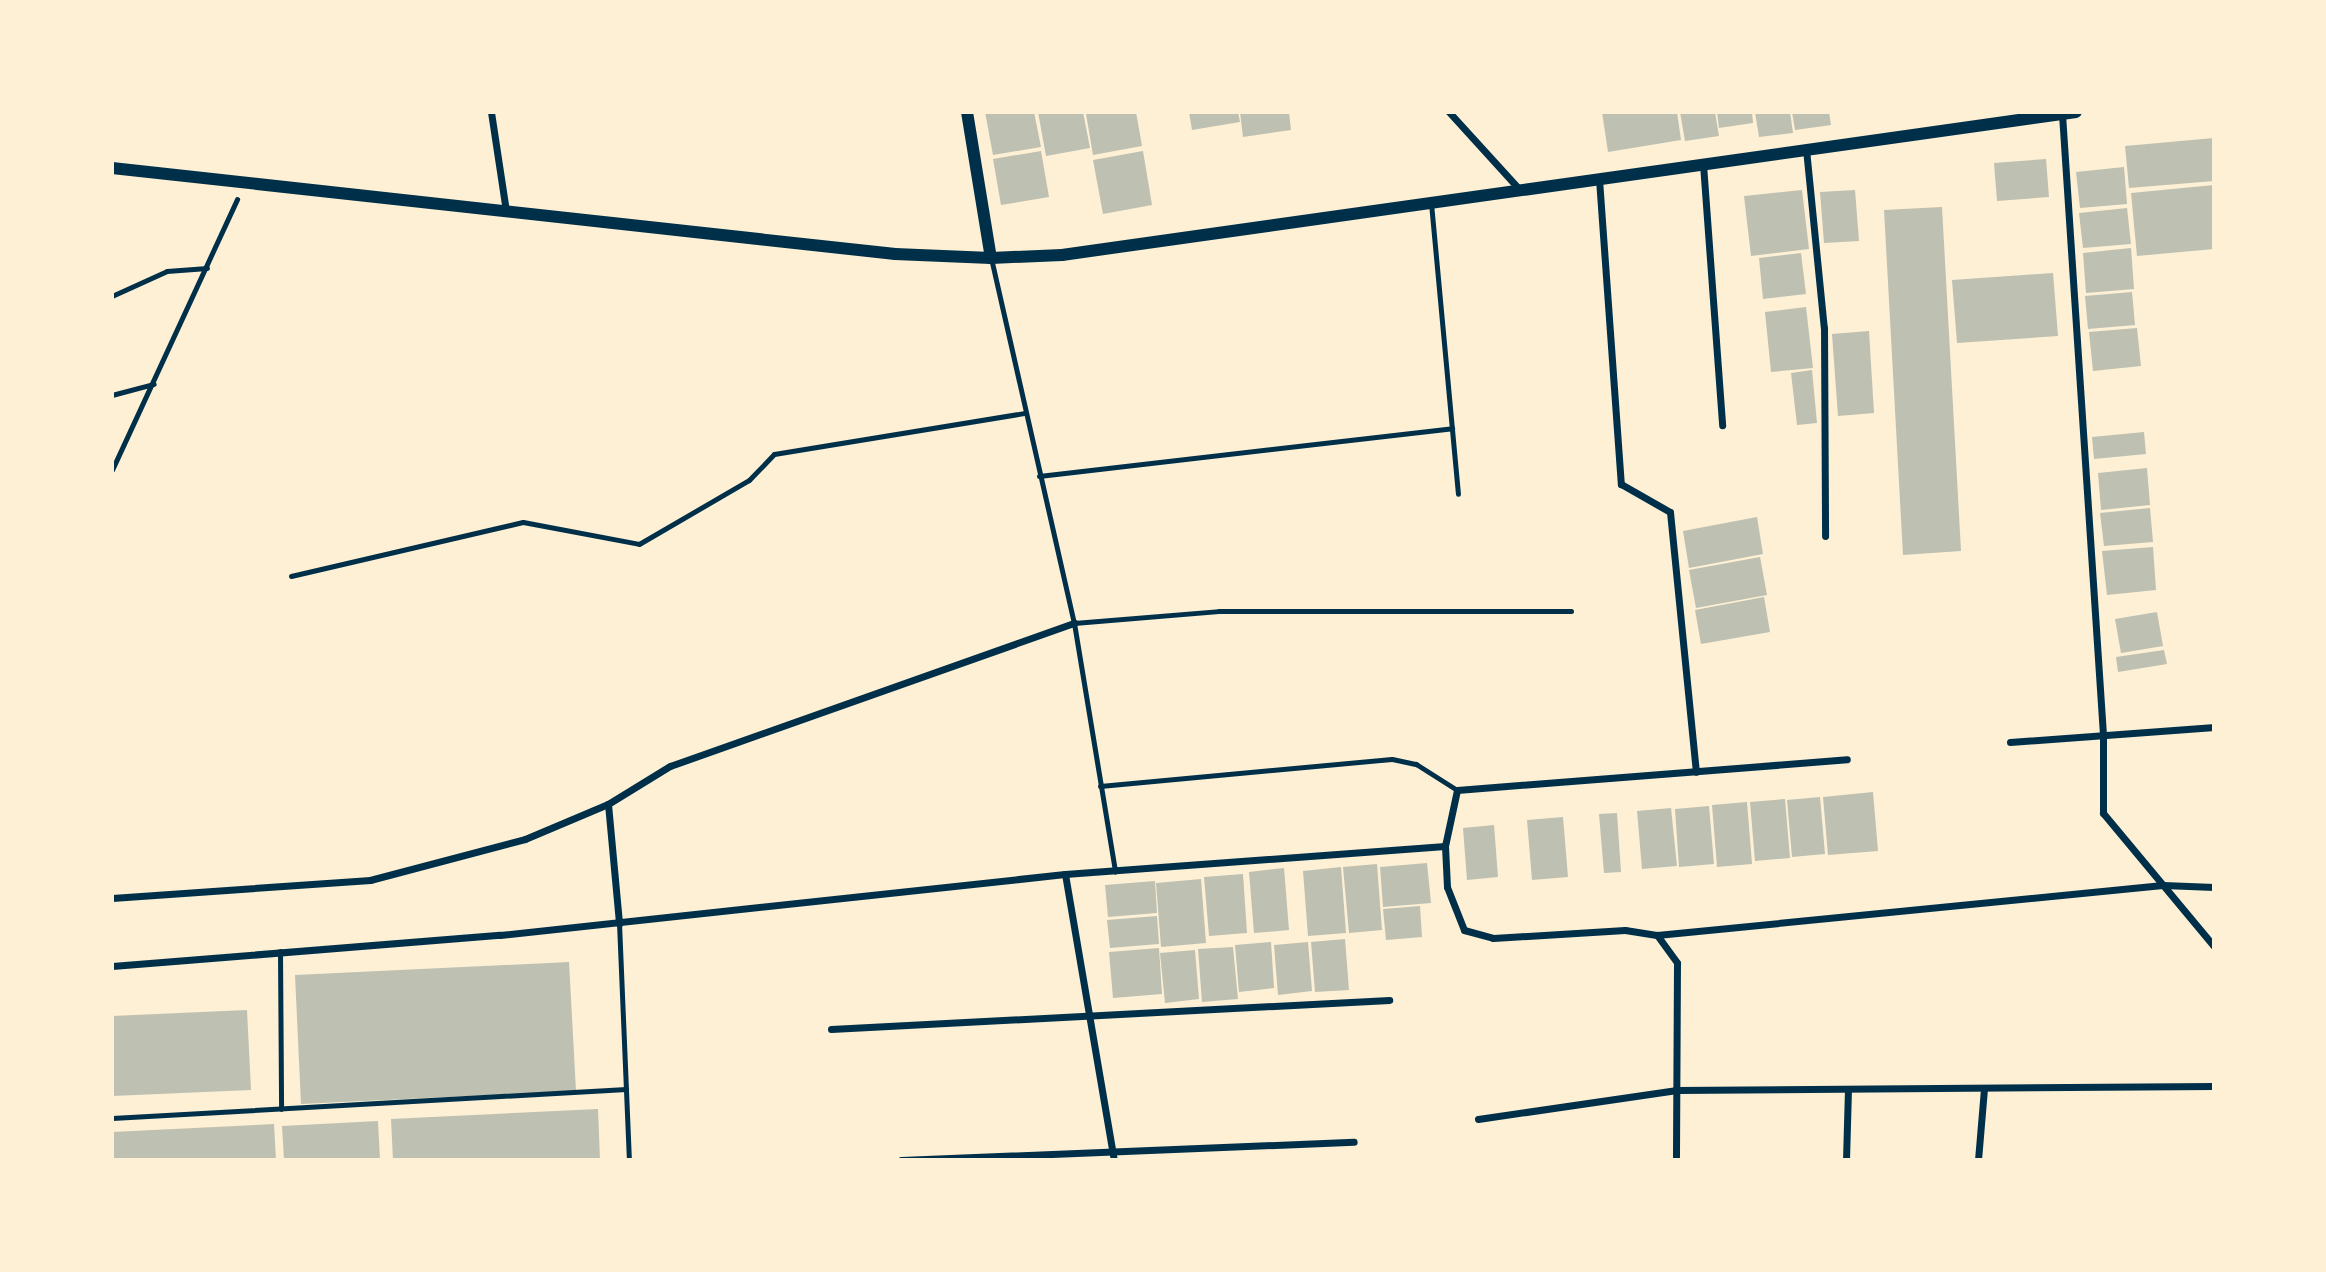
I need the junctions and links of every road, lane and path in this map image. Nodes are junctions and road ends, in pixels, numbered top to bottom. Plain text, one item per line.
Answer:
1 (491, 112) edge
2 (967, 112) edge
3 (1449, 112) edge
4 (2076, 112) edge
5 (2062, 114) junction
6 (1806, 149) junction
7 (1703, 164) junction
8 (112, 168) edge
9 (1599, 179) junction
10 (244, 182) junction
11 (1520, 190) junction
12 (1432, 203) junction
13 (506, 211) junction
14 (991, 258) junction
15 (207, 268) junction
16 (112, 296) edge
17 (155, 384) junction
18 (112, 395) edge
19 (1024, 413) junction
20 (1722, 425) dead end
21 (1452, 428) junction
22 (112, 470) edge
23 (1039, 476) junction
24 (1458, 494) dead end
25 (1825, 536) dead end
26 (291, 576) dead end
27 (1571, 611) dead end
28 (1074, 623) junction
29 (2214, 727) edge
30 (2103, 734) junction
31 (2010, 742) dead end
32 (1847, 760) dead end
33 (1696, 772) junction
34 (1100, 786) junction
35 (1457, 790) junction
36 (608, 804) junction
37 (1445, 846) junction
38 (1115, 873) junction
39 (1065, 874) junction
40 (2163, 885) junction
41 (2214, 887) edge
42 (112, 898) edge
43 (619, 923) junction
44 (1657, 935) junction
45 (2214, 946) edge
46 (280, 951) junction
47 (112, 966) edge
48 (1389, 999) dead end
49 (1086, 1018) junction
50 (831, 1029) dead end
51 (2214, 1086) edge
52 (1984, 1088) junction
53 (626, 1089) junction
54 (1848, 1089) junction
55 (1677, 1090) junction
56 (281, 1109) junction
57 (112, 1118) edge
58 (1478, 1119) dead end
59 (1354, 1142) dead end
60 (1112, 1150) junction
61 (629, 1160) edge
62 (901, 1160) edge
63 (1114, 1160) edge
64 (1676, 1160) edge
65 (1846, 1160) edge
66 (1978, 1160) edge

1 - 13 street
2 - 14 street
3 - 11 street
4 - 5 street
5 - 6 street
5 - 30 street
6 - 7 street
6 - 25 street
7 - 9 street
7 - 20 street
8 - 10 street
9 - 11 street
9 - 33 street
10 - 13 street
10 - 15 path
11 - 12 street
12 - 14 street
12 - 21 lane
13 - 14 street
14 - 19 lane
15 - 16 path
15 - 17 path
17 - 18 path
17 - 22 path
19 - 23 lane
19 - 26 lane
21 - 23 lane
21 - 24 lane
23 - 28 lane
27 - 28 lane
28 - 34 lane
28 - 36 street
29 - 30 street
30 - 31 street
30 - 40 street
32 - 33 street
33 - 35 street
34 - 35 lane
34 - 38 lane
35 - 37 street
36 - 42 street
36 - 43 street
37 - 38 street
37 - 44 street
38 - 39 street
39 - 43 street
39 - 49 street
40 - 41 street
40 - 44 street
40 - 45 street
43 - 46 street
43 - 53 lane
44 - 55 street
46 - 47 street
46 - 56 lane
48 - 49 street
49 - 50 street
49 - 60 street
51 - 52 street
52 - 54 street
52 - 66 street
53 - 56 lane
53 - 61 lane
54 - 55 street
54 - 65 street
55 - 58 street
55 - 64 street
56 - 57 lane
59 - 60 street
60 - 62 street
60 - 63 street

